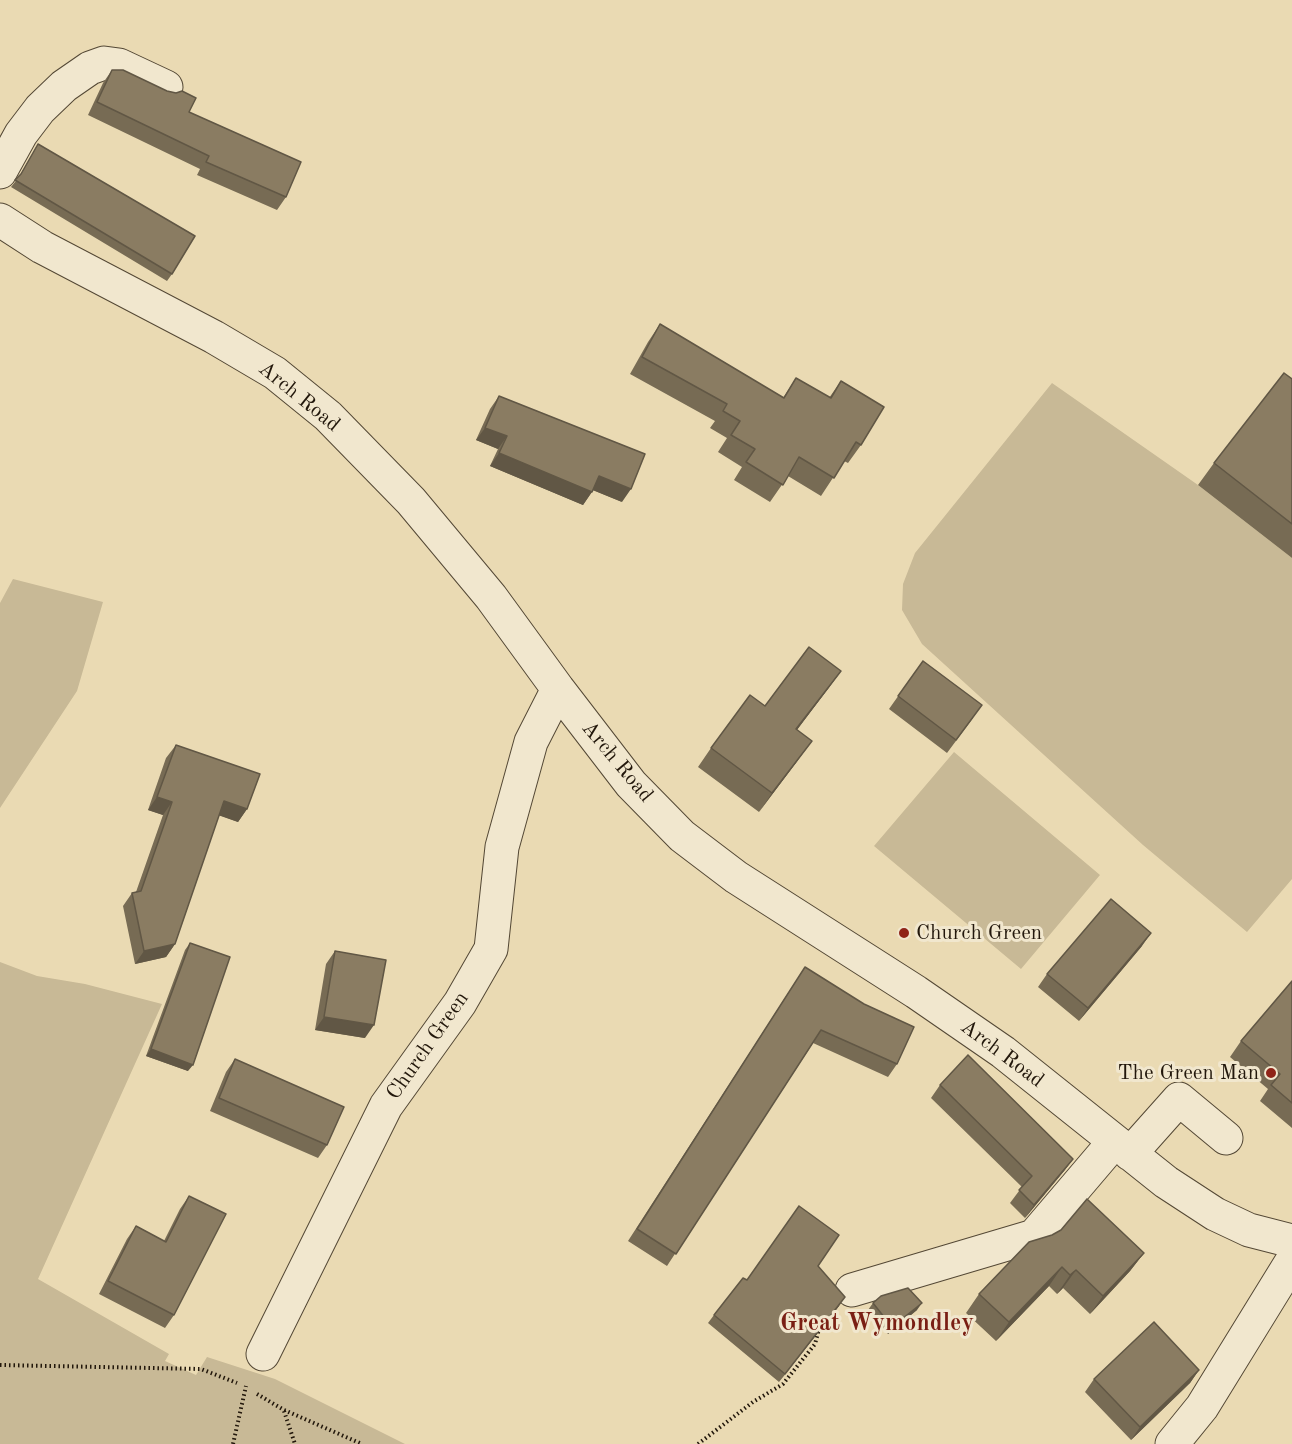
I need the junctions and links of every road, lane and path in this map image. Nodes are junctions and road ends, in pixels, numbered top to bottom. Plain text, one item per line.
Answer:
1 (166, 87) dead end
2 (0, 172) edge
3 (0, 220) edge
4 (558, 689) junction
5 (1226, 1138) dead end
6 (1122, 1148) junction
7 (1292, 1241) edge
8 (1292, 1261) edge
9 (852, 1290) joint
10 (263, 1354) dead end
11 (0, 1365) edge
12 (245, 1387) junction
13 (284, 1410) junction
14 (233, 1444) edge
15 (295, 1444) edge
16 (362, 1444) edge
17 (698, 1444) edge
18 (1172, 1444) edge

1 - 2 street
3 - 4 street, Arch Road
4 - 6 street, Arch Road
4 - 10 street, Church Green
5 - 6 street
6 - 7 street, Arch Road
6 - 9 street
8 - 18 street
9 - 17 path
11 - 12 path
12 - 13 path
12 - 14 path
13 - 15 path
13 - 16 path

